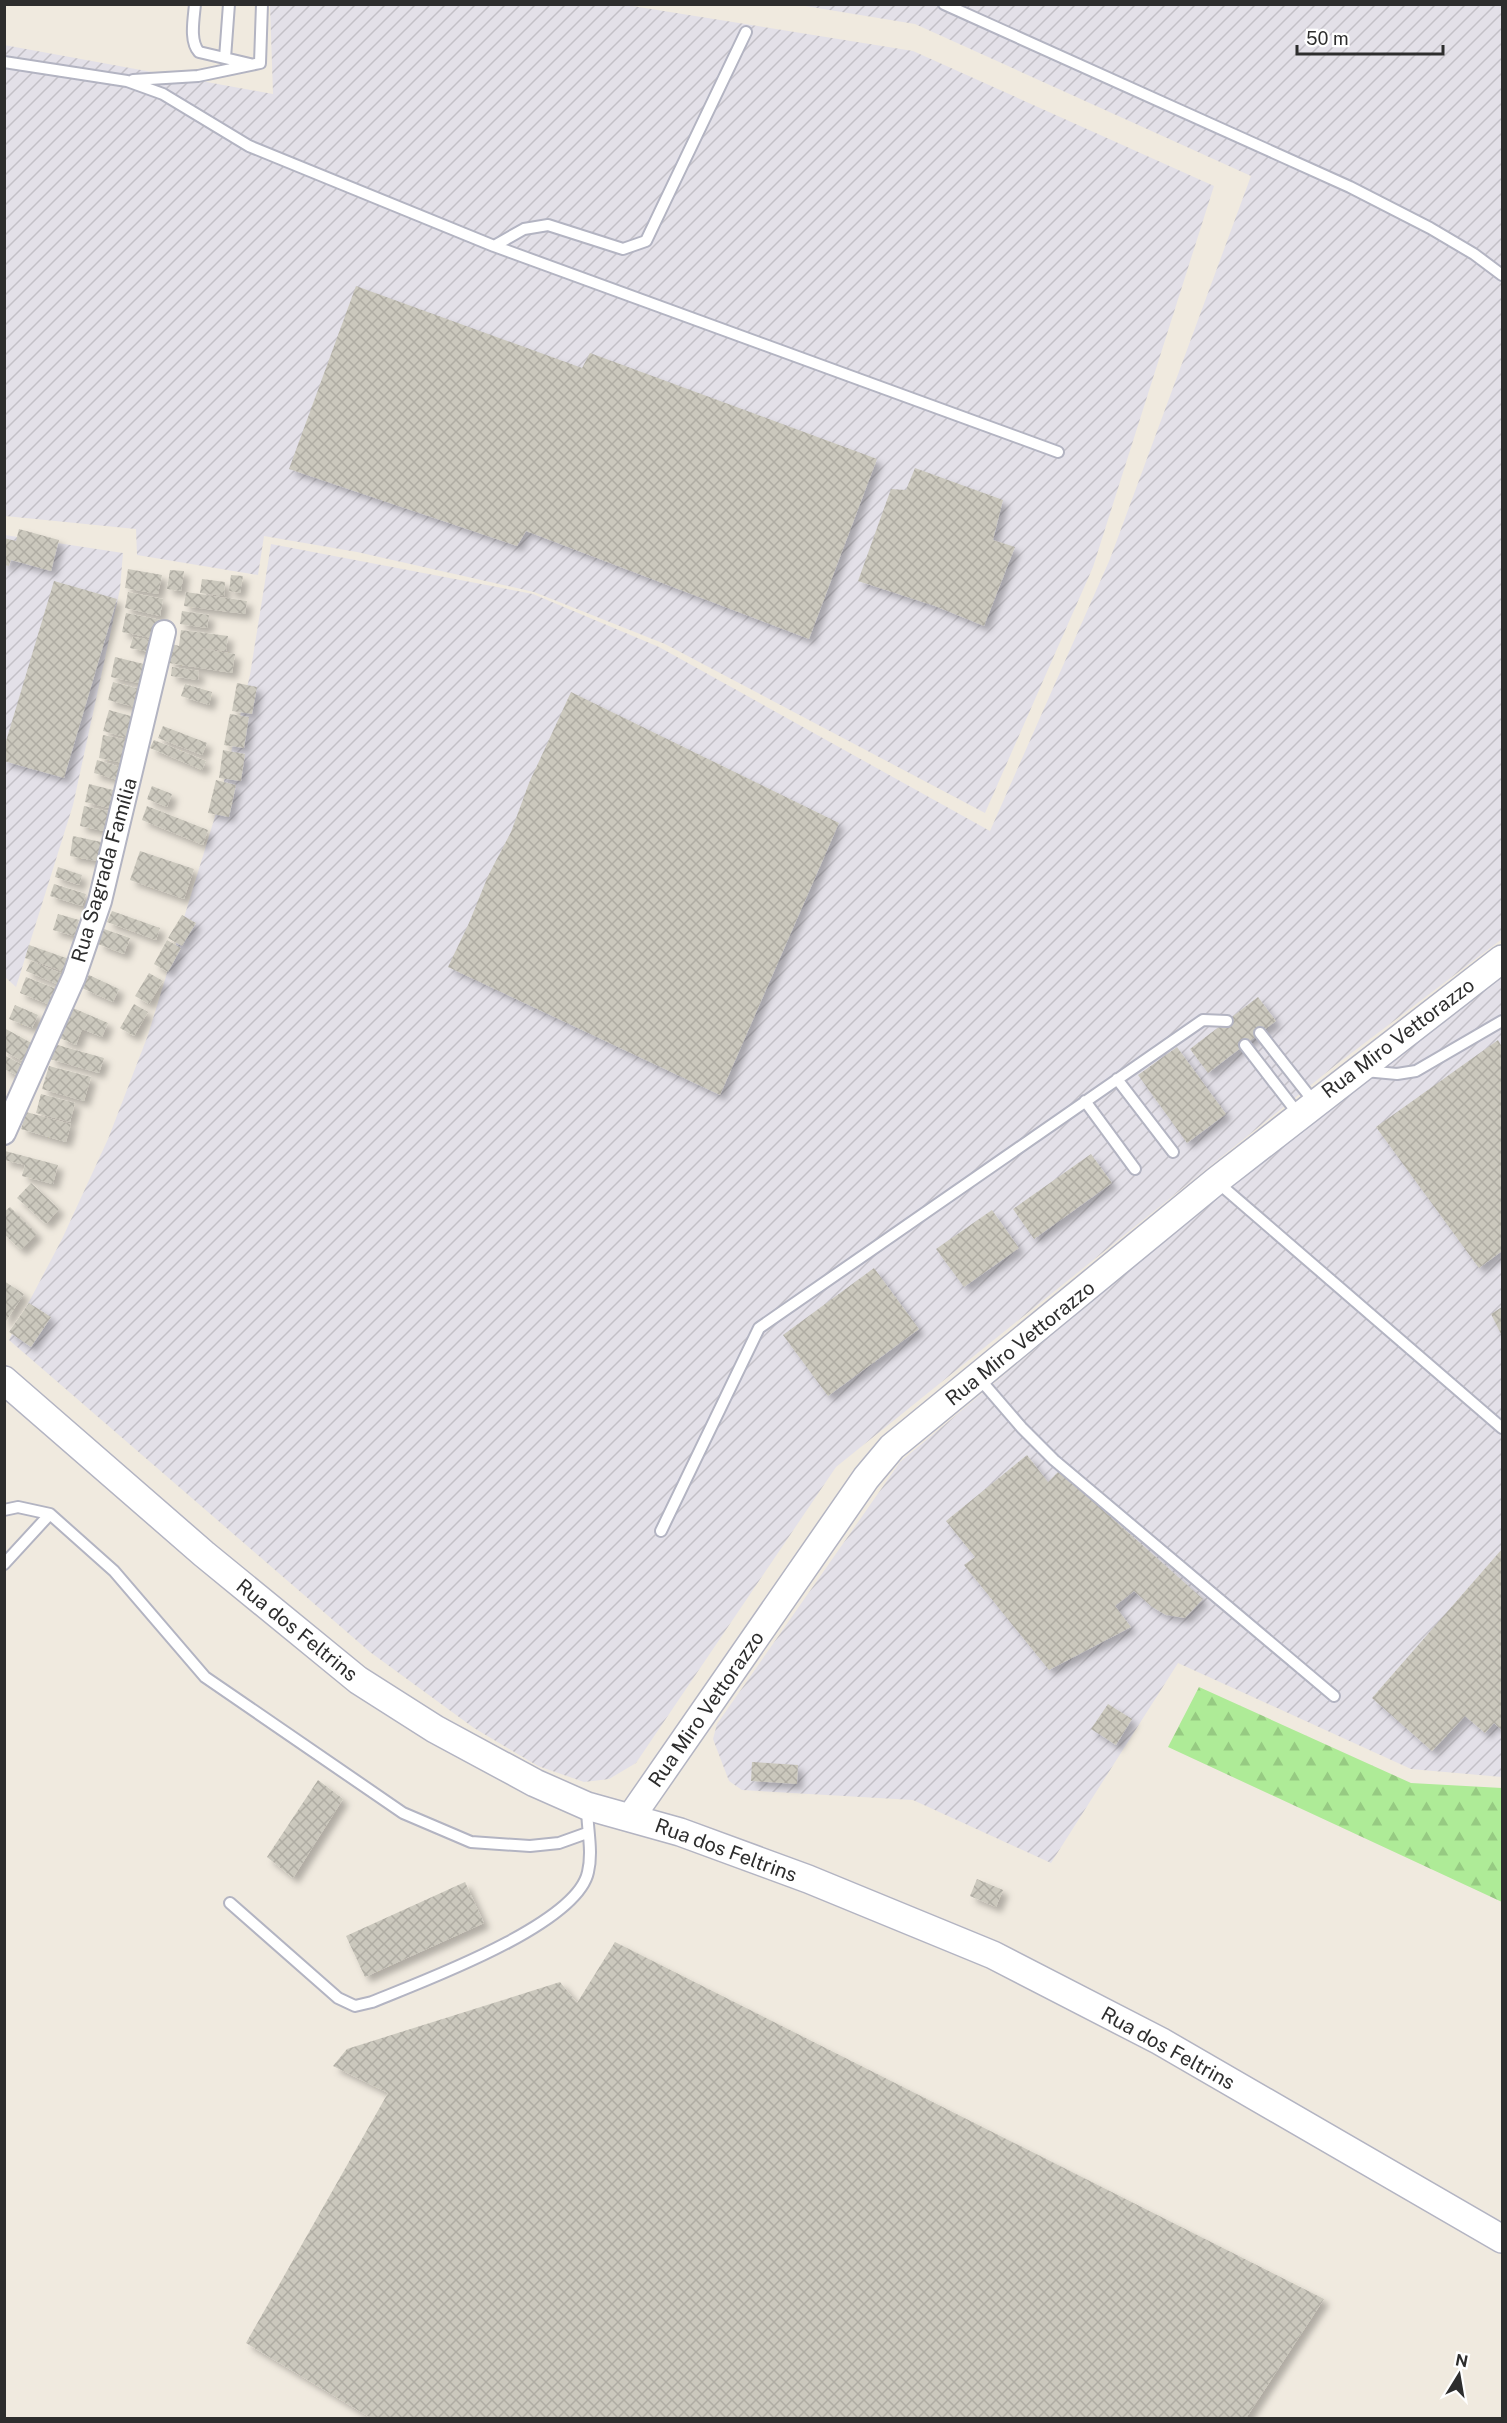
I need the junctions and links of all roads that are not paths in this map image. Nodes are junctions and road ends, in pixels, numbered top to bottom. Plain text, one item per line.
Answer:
1 (195, 4) edge
2 (229, 4) edge
3 (262, 4) edge
4 (944, 4) edge
5 (746, 32) dead end
6 (225, 58) junction
7 (4, 62) edge
8 (255, 65) junction
9 (127, 81) junction
10 (494, 246) junction
11 (1503, 275) edge
12 (1058, 452) dead end
13 (164, 632) dead end
14 (1503, 959) edge
15 (1227, 1021) dead end
16 (1503, 1021) edge
17 (1260, 1033) dead end
18 (1245, 1045) dead end
19 (1356, 1071) junction
20 (1117, 1080) junction
21 (1085, 1101) junction
22 (1306, 1109) junction
23 (4, 1133) edge
24 (1173, 1152) dead end
25 (1135, 1169) dead end
26 (1216, 1181) junction
27 (978, 1377) junction
28 (4, 1380) edge
29 (1503, 1428) edge
30 (4, 1510) edge
31 (50, 1514) junction
32 (662, 1531) dead end
33 (4, 1564) edge
34 (1334, 1696) dead end
35 (587, 1806) junction
36 (631, 1817) junction
37 (587, 1833) junction
38 (230, 1903) dead end
39 (1503, 2240) edge

1 - 6 lane
2 - 6 lane
3 - 8 lane
4 - 11 lane
5 - 10 lane
6 - 8 lane
7 - 9 lane
8 - 9 lane
9 - 10 lane
10 - 12 lane
13 - 23 street, Rua Sagrada Família
14 - 19 street, Rua Miro Vettorazzo
15 - 20 lane
16 - 19 lane
17 - 22 lane
18 - 22 lane
19 - 22 street, Rua Miro Vettorazzo
20 - 21 lane
20 - 24 lane
21 - 25 lane
21 - 32 lane
22 - 26 street, Rua Miro Vettorazzo
26 - 27 street, Rua Miro Vettorazzo
26 - 29 lane
27 - 34 lane
27 - 36 street, Rua Miro Vettorazzo
28 - 35 street, Rua dos Feltrins
30 - 31 lane
31 - 33 lane
31 - 37 lane
35 - 36 street, Rua dos Feltrins
35 - 37 lane
36 - 39 street, Rua dos Feltrins
37 - 38 lane

